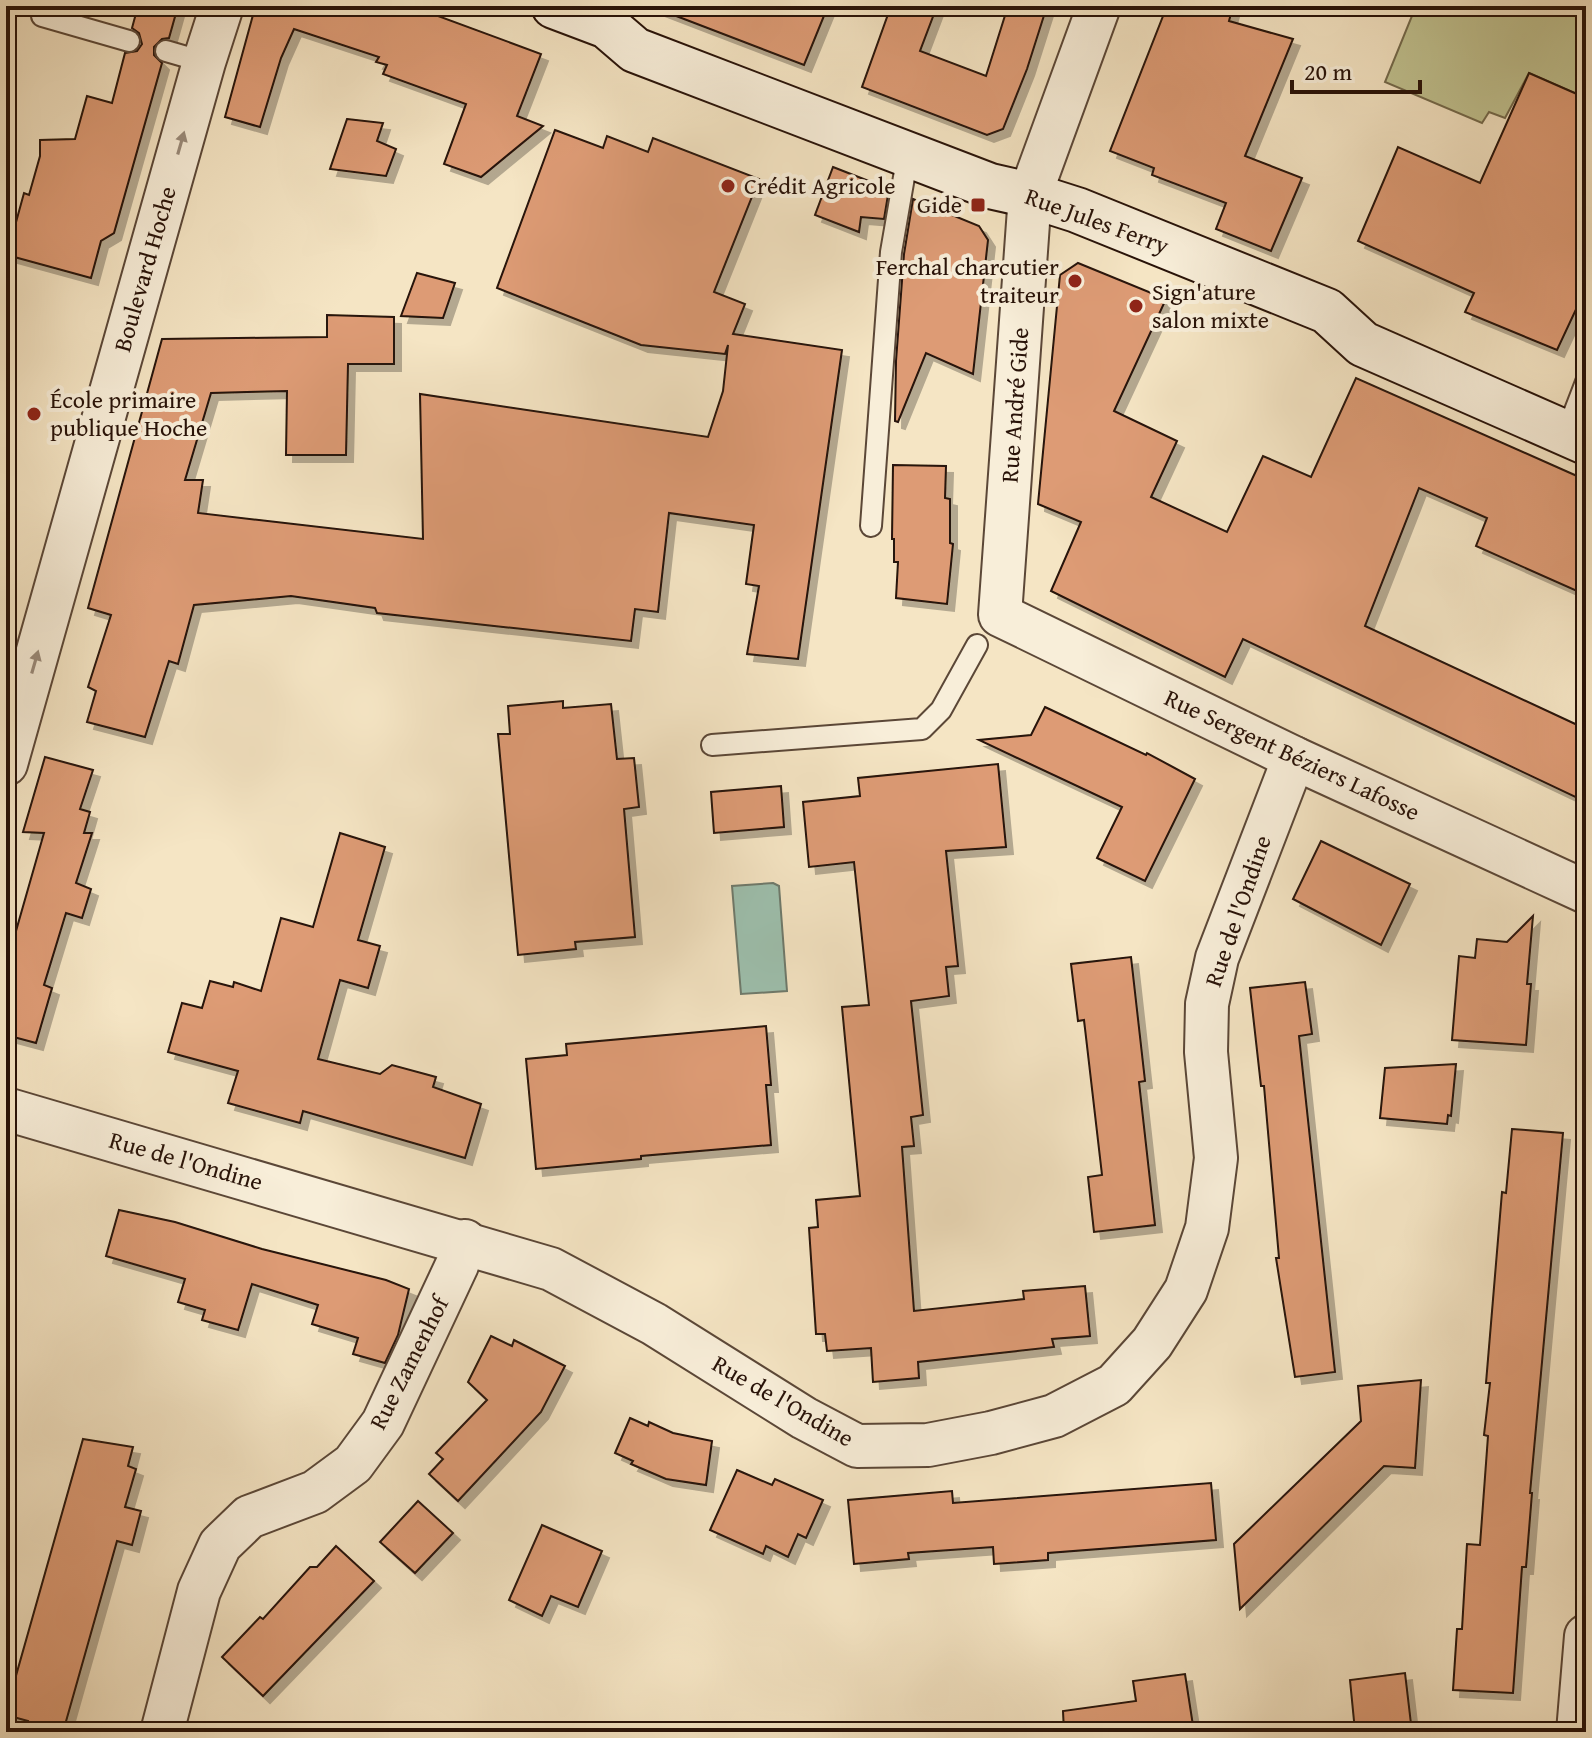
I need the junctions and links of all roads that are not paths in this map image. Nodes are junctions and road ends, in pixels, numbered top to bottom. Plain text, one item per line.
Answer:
1 (222, 6) edge
2 (554, 6) edge
3 (1099, 6) edge
4 (42, 16) dead end
5 (129, 41) dead end
6 (908, 154) junction
7 (1030, 195) junction
8 (1586, 382) edge
9 (1576, 438) edge
10 (871, 526) dead end
11 (989, 630) junction
12 (712, 745) dead end
13 (1294, 758) junction
14 (6, 764) edge
15 (1586, 892) edge
16 (6, 1109) edge
17 (465, 1241) junction
18 (1586, 1636) edge
19 (162, 1732) edge
20 (1578, 1732) edge

14 -> 1 street, Boulevard Hoche
2 - 6 street, Rue Jules Ferry
3 - 7 street, Rue André Gide
4 - 5 lane
6 - 7 street, Rue Jules Ferry
6 - 10 lane
7 - 9 street, Rue Jules Ferry
7 - 11 street, Rue André Gide
8 - 9 lane
11 - 12 lane
11 - 13 street, Rue Sergent Béziers Lafosse
13 - 15 street, Rue Sergent Béziers Lafosse
13 - 17 street, Rue de l'Ondine
16 - 17 street, Rue de l'Ondine
17 - 19 street, Rue Zamenhof
18 - 20 street

